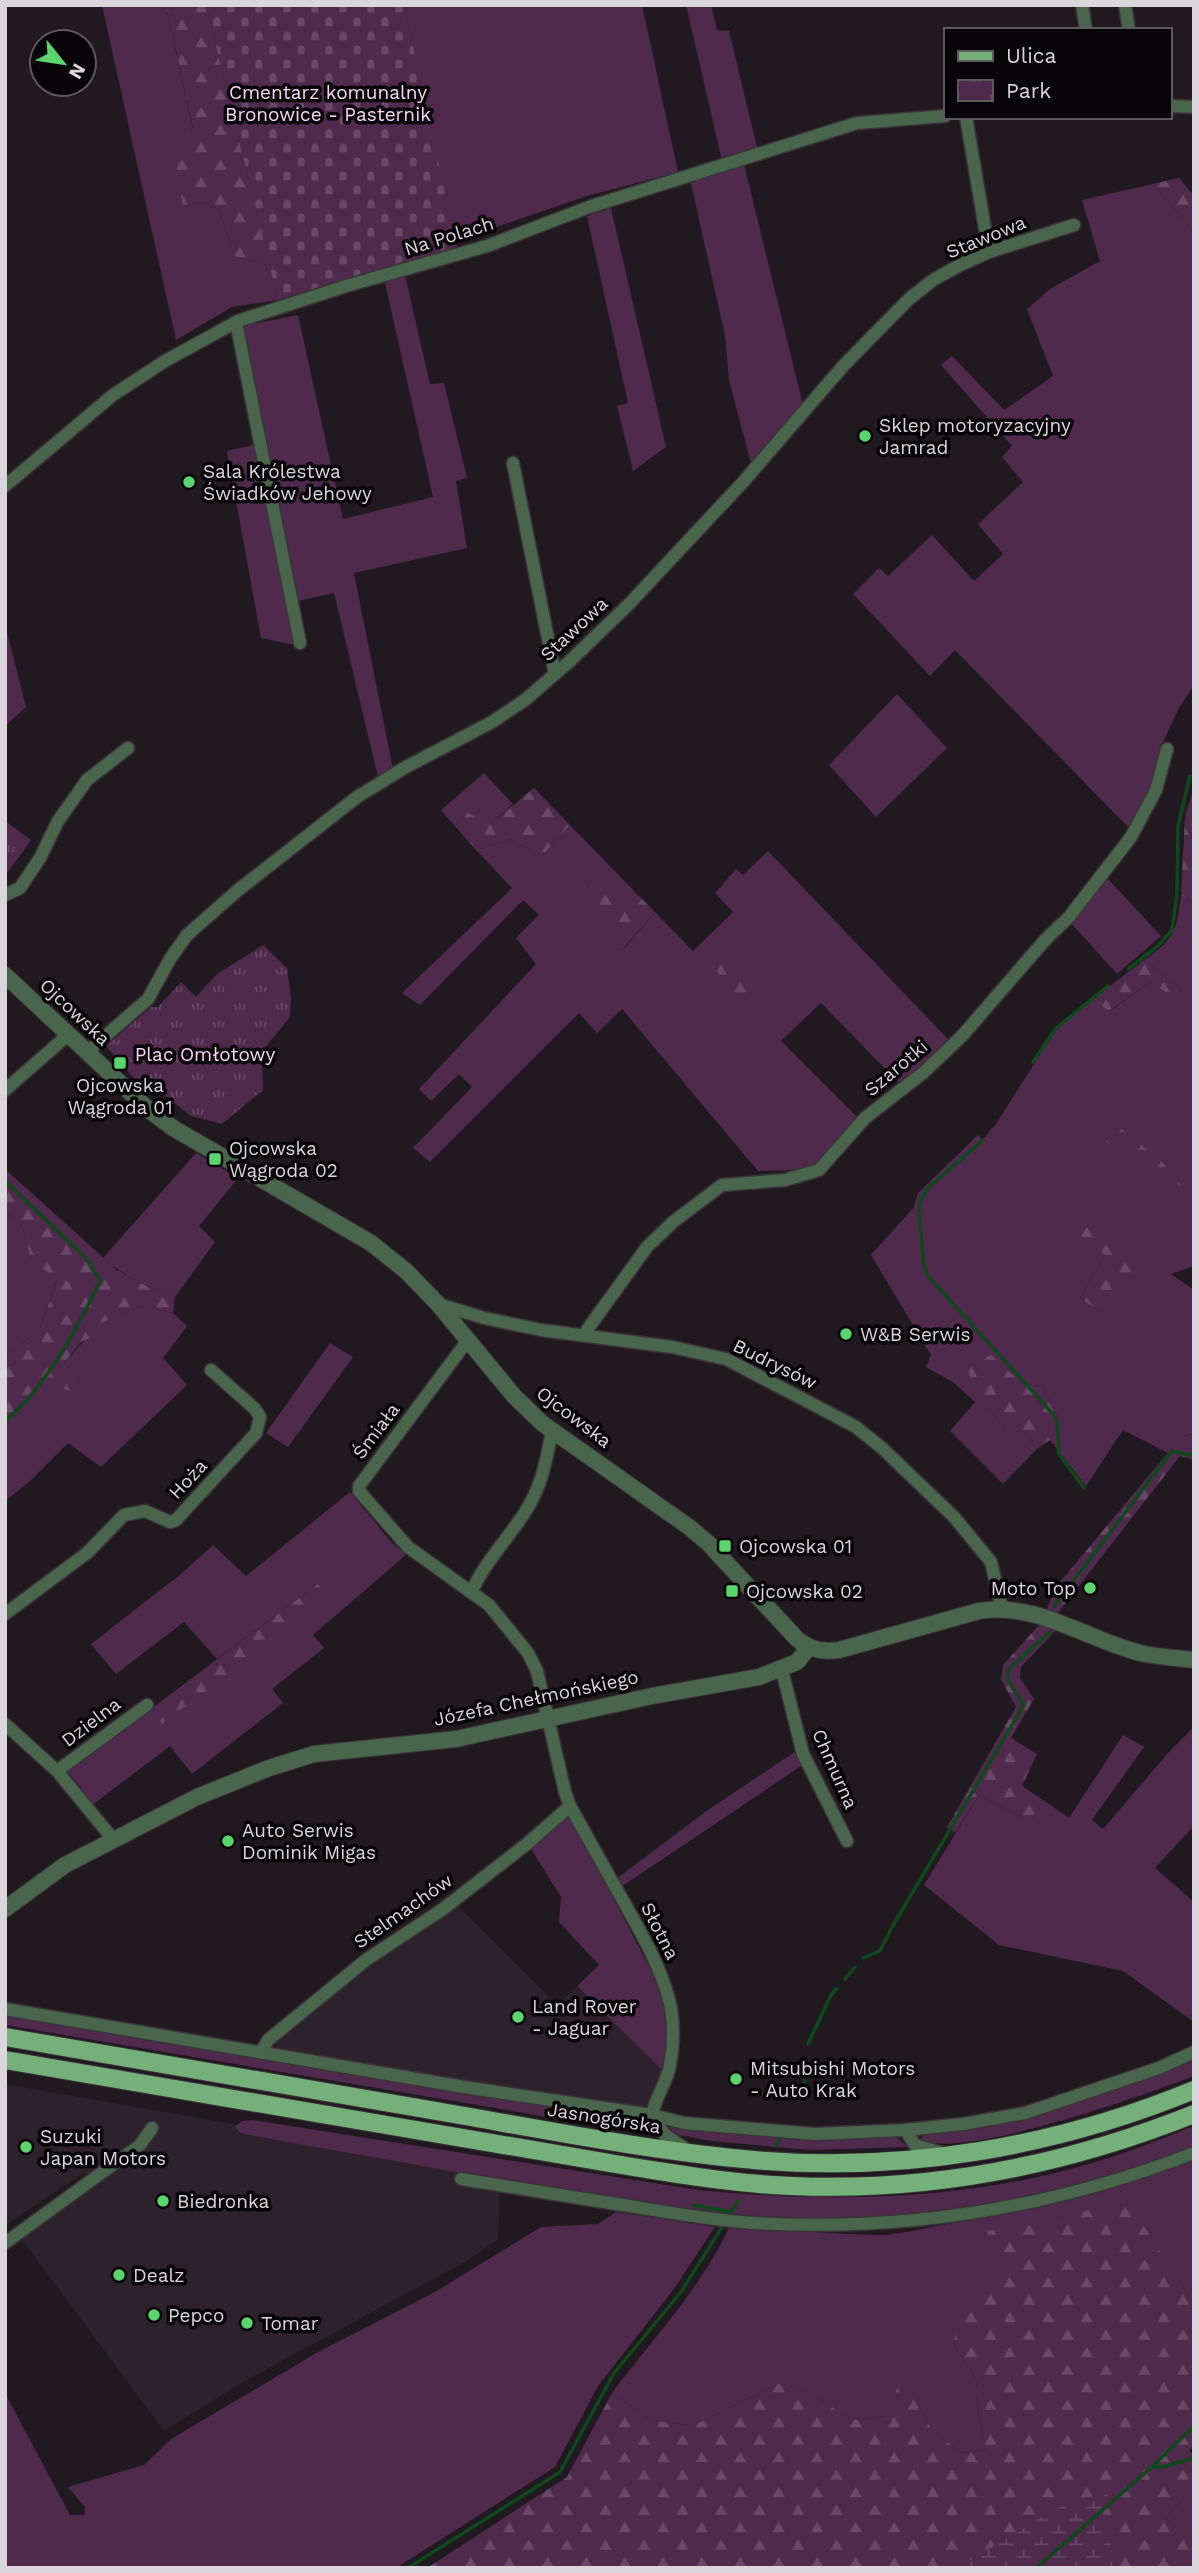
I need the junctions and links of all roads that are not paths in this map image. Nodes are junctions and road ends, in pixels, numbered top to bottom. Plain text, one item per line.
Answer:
1 (1082, 5) edge
2 (1125, 5) edge
3 (1086, 28) edge
4 (1129, 28) edge
5 (1171, 106) edge
6 (1194, 107) edge
7 (944, 116) edge
8 (966, 119) edge
9 (1074, 225) dead end
10 (989, 252) junction
11 (236, 322) junction
12 (513, 463) dead end
13 (5, 486) edge
14 (300, 643) dead end
15 (555, 674) junction
16 (128, 748) dead end
17 (1167, 749) dead end
18 (5, 895) edge
19 (5, 975) edge
20 (69, 1034) junction
21 (87, 1052) junction
22 (5, 1090) edge
23 (439, 1304) junction
24 (584, 1334) junction
25 (468, 1339) junction
26 (211, 1370) dead end
27 (552, 1431) junction
28 (472, 1591) junction
29 (1002, 1609) junction
30 (5, 1614) edge
31 (808, 1647) junction
32 (1194, 1660) edge
33 (782, 1670) junction
34 (147, 1705) dead end
35 (548, 1718) junction
36 (5, 1724) edge
37 (57, 1771) junction
38 (570, 1805) junction
39 (113, 1839) junction
40 (847, 1841) dead end
41 (5, 1909) edge
42 (5, 2009) edge
43 (5, 2037) edge
44 (262, 2051) junction
45 (1194, 2052) edge
46 (5, 2060) edge
47 (1194, 2090) edge
48 (1194, 2114) edge
49 (652, 2115) junction
50 (152, 2129) dead end
51 (905, 2130) junction
52 (692, 2153) junction
53 (1194, 2153) edge
54 (953, 2155) junction
55 (461, 2179) dead end
56 (5, 2243) edge

1 - 3 street
2 - 4 street
5 - 6 street
7 - 11 street, Na Polach
8 - 10 street
9 - 10 street, Stawowa
10 - 15 street, Stawowa
11 - 13 street, Na Polach
11 - 14 street
12 - 15 street
15 - 21 street, Stawowa
16 - 18 street
17 - 24 street, Szarotki
19 - 20 street, Ojcowska
20 - 21 street, Ojcowska
20 - 22 street
21 - 23 street, Ojcowska
23 - 24 street, Budrysów
23 - 25 street, Ojcowska
24 - 29 street, Budrysów
25 - 27 street, Ojcowska
25 - 28 street, Śmiała
26 - 30 street, Hoża
27 - 28 street
27 - 31 street, Ojcowska
28 - 35 street, Śmiała
29 - 31 street
29 - 32 street
31 - 33 street, Józefa Chełmońskiego
33 - 35 street, Józefa Chełmońskiego
33 - 40 street, Chmurna
34 - 37 street, Dzielna
35 - 38 street, Słotna
35 - 39 street, Józefa Chełmońskiego
36 - 37 street, Dzielna
37 - 39 street, Dzielna
38 - 44 street, Stelmachów
38 - 49 street, Słotna
39 - 41 street, Józefa Chełmońskiego
42 - 44 street
43 - 52 main road, Jasnogórska
44 - 49 street
45 - 51 street
46 - 48 main road
47 - 54 main road, Jasnogórska
49 - 51 street
49 - 52 street
50 - 56 street
51 - 54 street
52 - 54 main road, Jasnogórska
53 - 55 street

